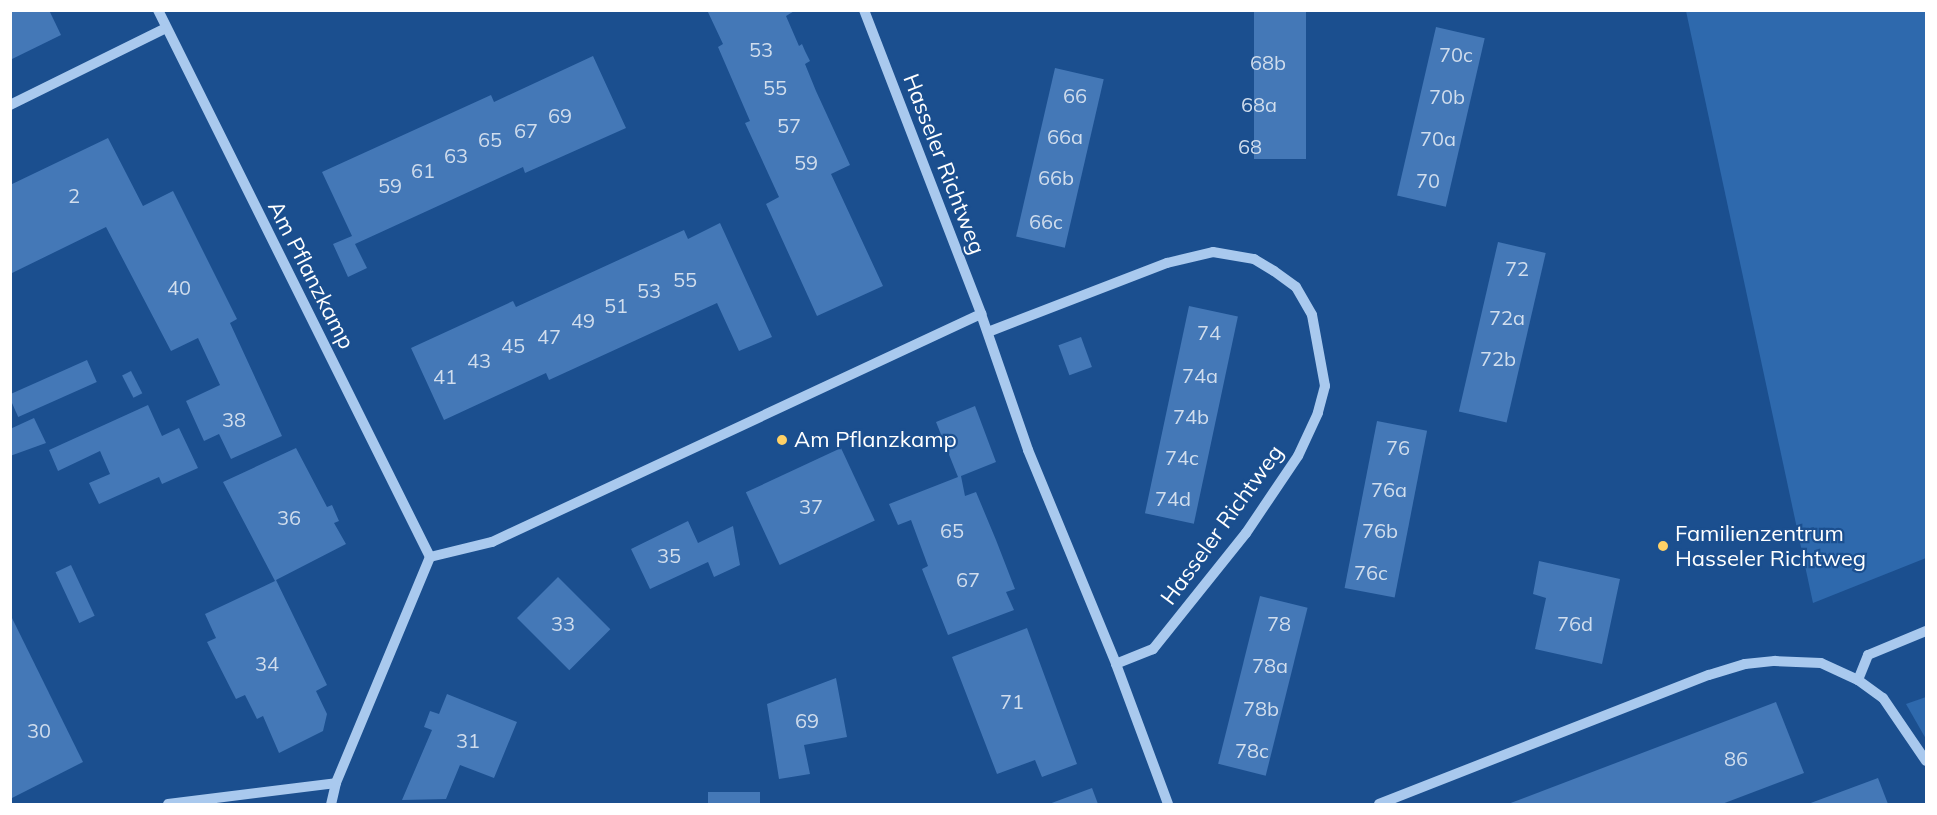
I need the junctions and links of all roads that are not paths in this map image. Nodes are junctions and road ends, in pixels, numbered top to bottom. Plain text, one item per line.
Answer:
1 (158, 10) edge
2 (864, 10) edge
3 (166, 28) junction
4 (10, 105) edge
5 (981, 314) junction
6 (988, 332) junction
7 (430, 557) junction
8 (1926, 632) edge
9 (1116, 664) junction
10 (1858, 680) junction
11 (1926, 761) edge
12 (336, 783) junction
13 (168, 804) edge
14 (332, 804) edge
15 (1168, 804) edge
16 (1379, 804) edge

1 - 3 street, Am Pflanzkamp
2 - 5 street, Hasseler Richtweg
3 - 4 street
3 - 7 street, Am Pflanzkamp
5 - 6 street, Hasseler Richtweg
5 - 7 street
6 - 9 street, Hasseler Richtweg
6 - 9 street, Hasseler Richtweg
7 - 12 street
8 - 10 street
9 - 15 street, Hasseler Richtweg
10 - 11 street
10 - 16 street
12 - 13 street
12 - 14 street

